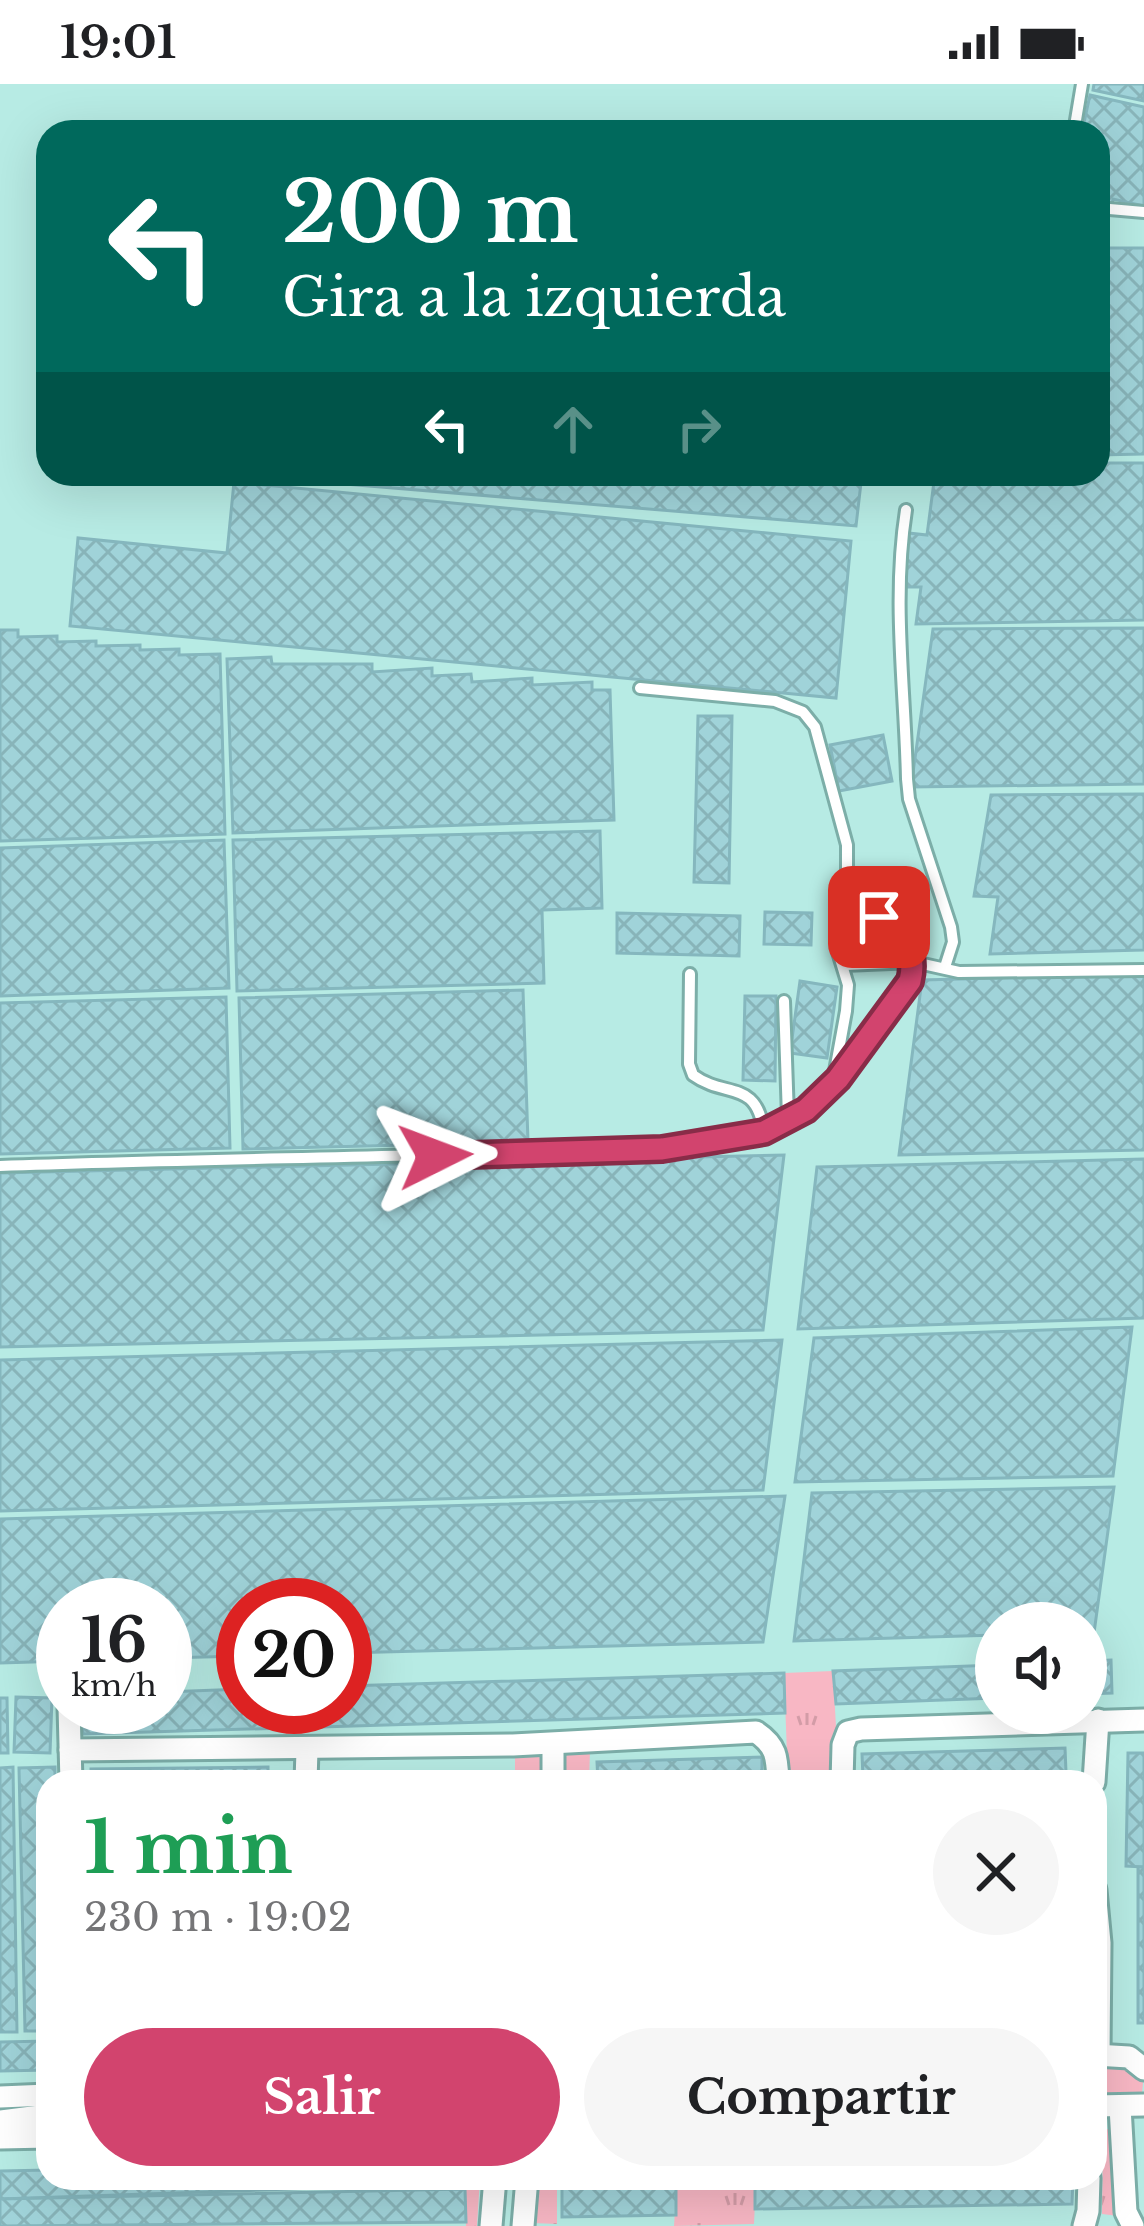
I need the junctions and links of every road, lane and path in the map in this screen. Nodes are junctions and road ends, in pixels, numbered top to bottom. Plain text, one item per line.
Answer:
1 (1082, 84) edge
2 (1076, 120) edge
3 (1110, 209) edge
4 (1144, 212) edge
5 (906, 510) dead end
6 (640, 688) dead end
7 (847, 910) junction
8 (914, 962) junction
9 (844, 965) junction
10 (945, 967) junction
11 (1144, 970) edge
12 (690, 974) dead end
13 (784, 1001) dead end
14 (833, 1084) junction
15 (788, 1118) junction
16 (764, 1132) junction
17 (0, 1166) edge
18 (1107, 1720) edge
19 (1144, 1720) edge
20 (975, 1725) edge
21 (70, 1734) edge
22 (1097, 1734) edge
23 (553, 1744) junction
24 (70, 1750) junction
25 (307, 1750) junction
26 (71, 1770) edge
27 (306, 1770) edge
28 (553, 1770) edge
29 (778, 1770) edge
30 (842, 1770) edge
31 (1095, 1770) edge
32 (1107, 2055) edge
33 (1142, 2065) edge
34 (36, 2096) edge
35 (0, 2097) edge
36 (1136, 2103) edge
37 (36, 2116) edge
38 (0, 2120) edge
39 (36, 2137) edge
40 (0, 2138) edge
41 (494, 2190) edge
42 (526, 2190) edge
43 (1088, 2190) edge
44 (491, 2226) edge
45 (523, 2226) edge
46 (1084, 2226) edge
47 (1132, 2226) edge

1 - 2 lane
3 - 4 lane
5 - 10 lane
6 - 7 lane
7 - 8 lane
7 - 9 lane
8 - 9 lane
8 - 10 lane
8 - 14 lane
9 - 14 lane
10 - 11 lane
12 - 16 lane
13 - 15 lane
14 - 15 lane
15 - 16 lane
16 - 17 lane
18 - 19 street
20 - 30 street
21 - 24 street
22 - 31 street
23 - 25 street
23 - 28 street
23 - 29 street
24 - 25 street
24 - 26 street
25 - 27 street
32 - 33 street
34 - 35 street
36 - 47 street
37 - 38 street
39 - 40 street
41 - 44 street
42 - 45 street
43 - 46 street

